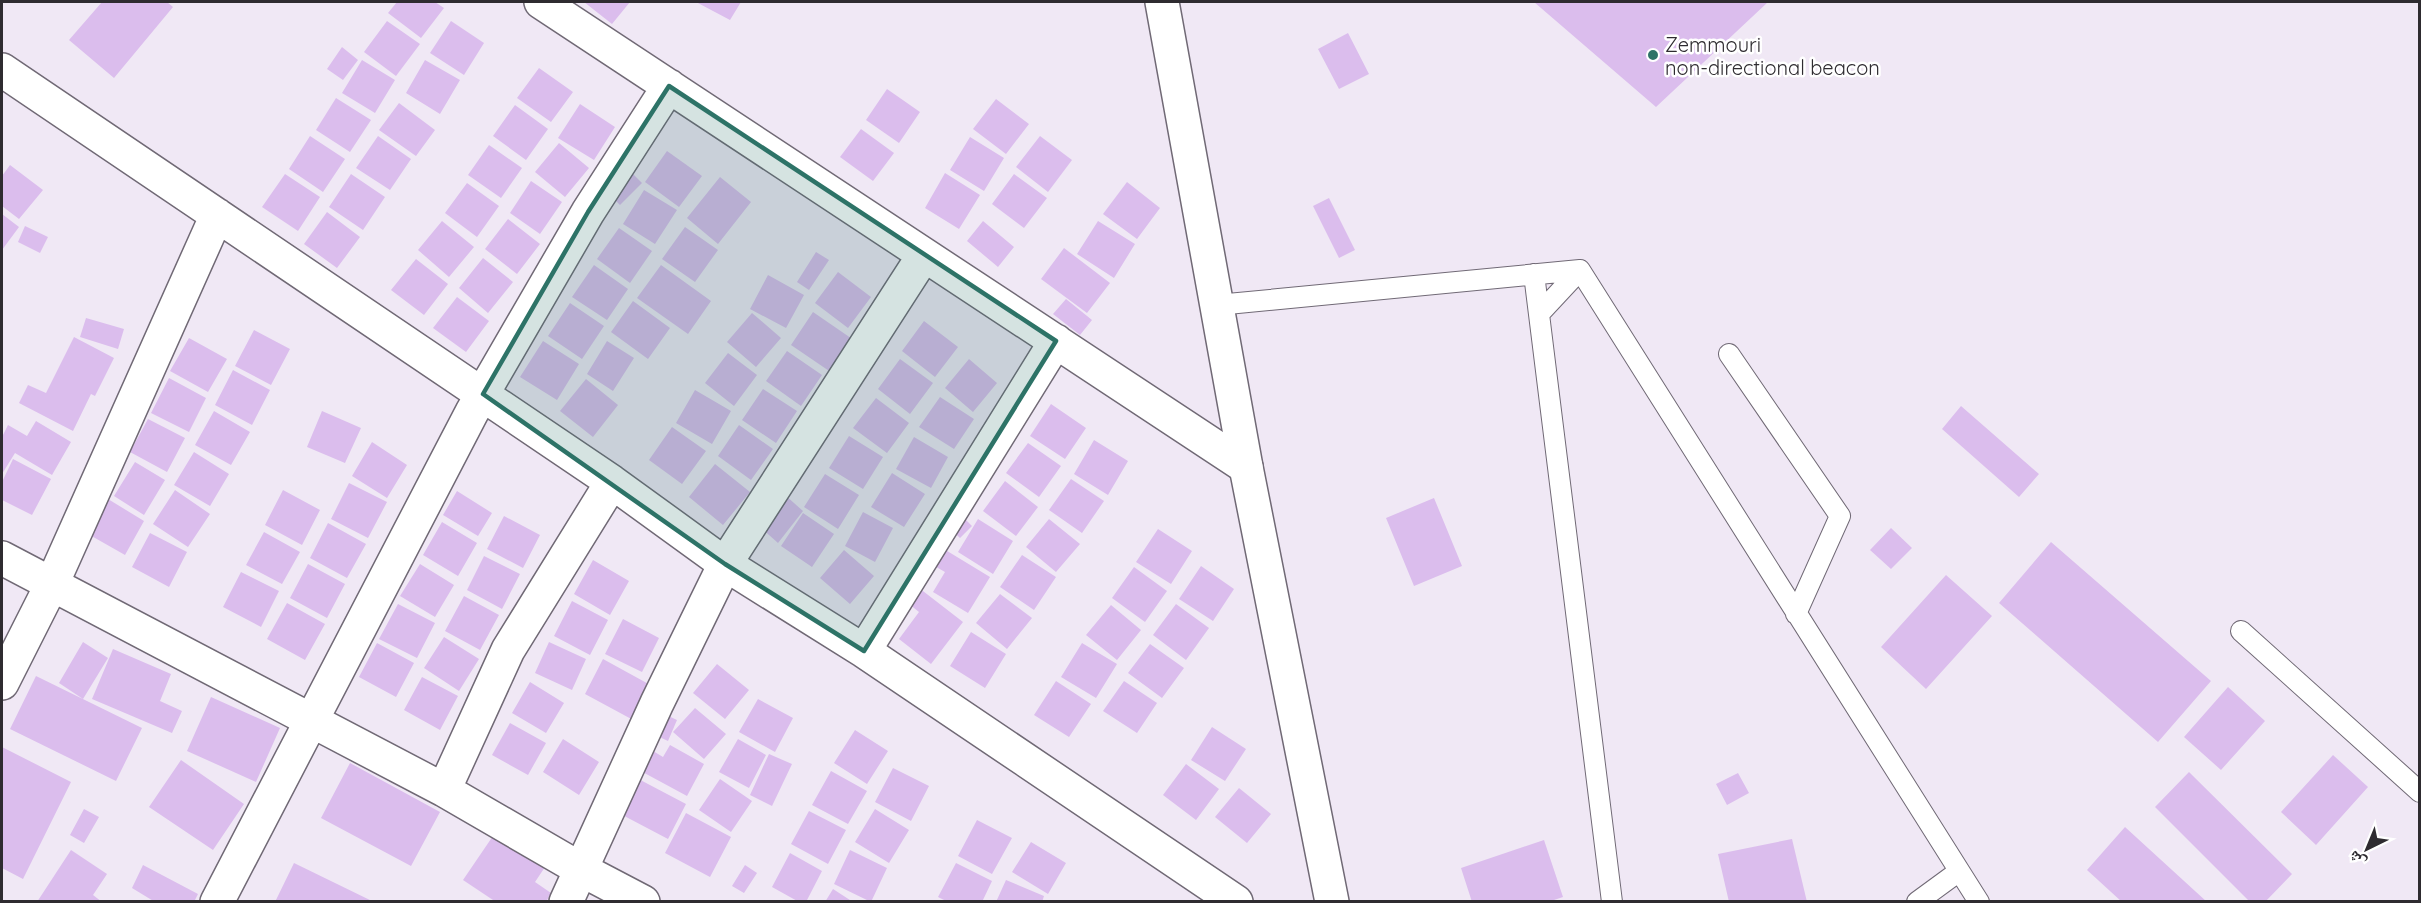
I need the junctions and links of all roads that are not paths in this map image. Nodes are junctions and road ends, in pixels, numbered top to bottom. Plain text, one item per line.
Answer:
1 (541, 2) edge
2 (1162, 2) edge
3 (2, 70) edge
4 (669, 86) junction
5 (217, 215) junction
6 (924, 255) junction
7 (1580, 270) junction
8 (1534, 274) junction
9 (1217, 305) junction
10 (1539, 314) junction
11 (1056, 341) junction
12 (1730, 354) dead end
13 (483, 394) junction
14 (1246, 467) junction
15 (612, 482) junction
16 (2, 558) edge
17 (725, 564) junction
18 (52, 584) junction
19 (1796, 614) junction
20 (2241, 631) dead end
21 (864, 651) junction
22 (2, 682) edge
23 (313, 721) junction
24 (444, 790) junction
25 (2420, 792) edge
26 (582, 870) junction
27 (1958, 872) junction
28 (217, 902) edge
29 (566, 902) edge
30 (644, 902) edge
31 (1236, 902) edge
32 (1332, 902) edge
33 (1612, 902) edge
34 (1917, 902) edge
35 (1979, 902) edge

1 - 4 street
2 - 9 street
3 - 5 street
4 - 6 street
4 - 13 street
5 - 13 street
5 - 18 street
6 - 11 street
6 - 17 street
7 - 8 lane
7 - 10 lane
7 - 19 lane
8 - 9 lane
8 - 10 lane
9 - 14 street
10 - 33 lane
11 - 14 street
11 - 21 street
12 - 19 lane
13 - 15 street
13 - 23 street
14 - 32 street
15 - 17 street
15 - 24 street
16 - 18 street
17 - 21 street
17 - 26 street
18 - 22 street
18 - 23 street
19 - 27 lane
20 - 25 lane
21 - 31 street
23 - 24 street
23 - 28 street
24 - 26 street
26 - 29 street
26 - 30 street
27 - 34 lane
27 - 35 lane

